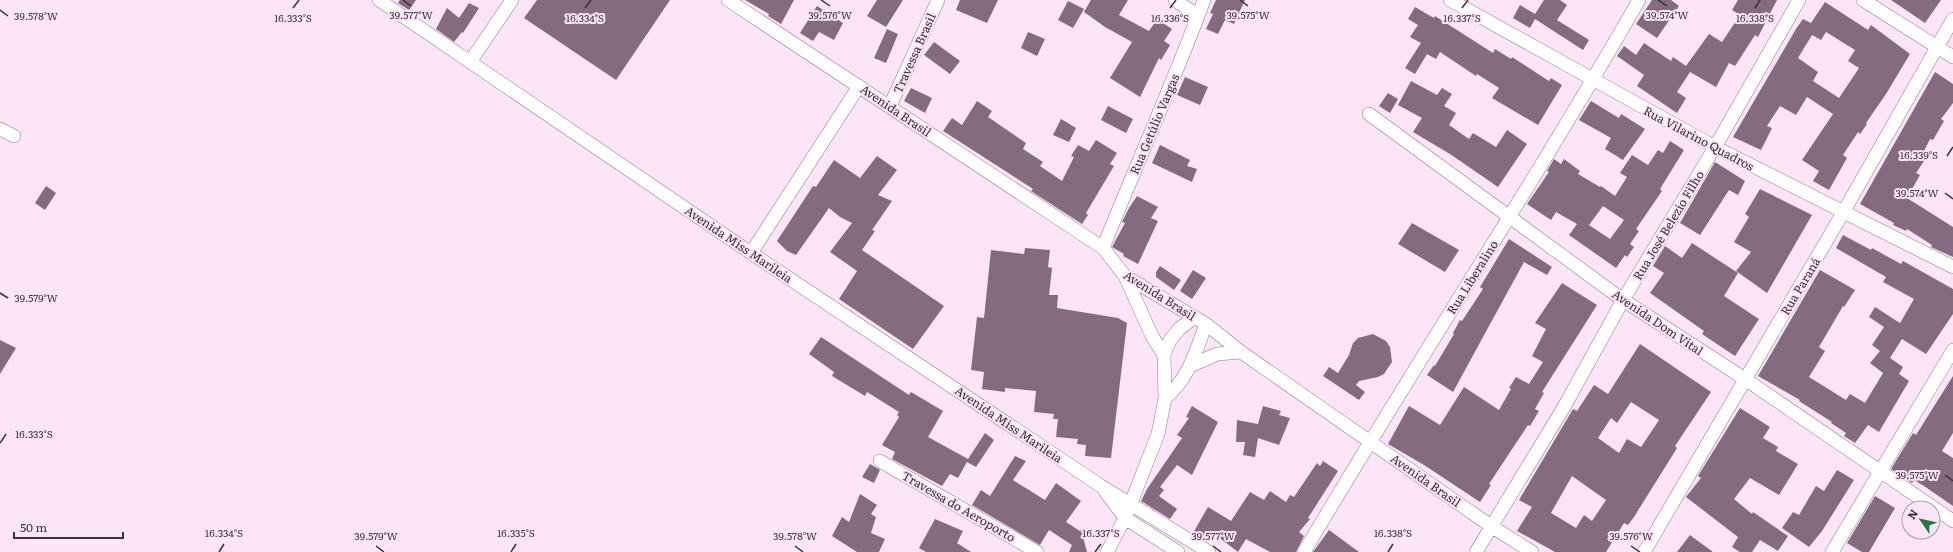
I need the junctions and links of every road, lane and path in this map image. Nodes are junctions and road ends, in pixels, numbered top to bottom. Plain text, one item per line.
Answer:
1 (379, 0) edge
2 (512, 0) edge
3 (728, 0) edge
4 (938, 0) edge
5 (1175, 0) edge
6 (1204, 0) edge
7 (1450, 0) edge
8 (1639, 0) edge
9 (1799, 0) edge
10 (1864, 0) edge
11 (1198, 16) junction
12 (1953, 19) edge
13 (1938, 47) junction
14 (1953, 57) edge
15 (470, 62) junction
16 (1593, 81) junction
17 (859, 86) junction
18 (890, 106) junction
19 (1369, 114) dead end
20 (0, 129) edge
21 (14, 136) dead end
22 (1715, 147) junction
23 (1844, 211) junction
24 (1510, 216) junction
25 (1103, 248) junction
26 (751, 253) junction
27 (1953, 267) edge
28 (1125, 276) junction
29 (1623, 300) junction
30 (1201, 320) junction
31 (1953, 350) edge
32 (1241, 352) junction
33 (1164, 355) junction
34 (1190, 366) junction
35 (1745, 379) junction
36 (1165, 398) junction
37 (1369, 441) junction
38 (880, 460) dead end
39 (1879, 472) junction
40 (1101, 486) junction
41 (1131, 504) junction
42 (1124, 518) junction
43 (1953, 521) edge
44 (1491, 526) junction
45 (1037, 552) edge
46 (1107, 552) edge
47 (1178, 552) edge
48 (1209, 552) edge
49 (1304, 552) edge
50 (1476, 552) edge
51 (1532, 552) edge
52 (1644, 552) edge
53 (1832, 552) edge

1 - 15 street, Avenida Miss Marileia
2 - 15 street
3 - 17 street, Avenida Brasil
4 - 18 street, Travessa Brasil
5 - 11 street
6 - 11 street, Rua Getúlio Vargas
7 - 16 street, Rua Vilarino Quadros
8 - 16 street, Rua Liberalino
9 - 22 street, Rua José Belezio Filho
10 - 13 street
11 - 25 street, Rua Getúlio Vargas
12 - 13 street, Rua Paraná
13 - 14 street
13 - 23 street, Rua Paraná
15 - 26 street, Avenida Miss Marileia
16 - 22 street, Rua Vilarino Quadros
16 - 24 street, Rua Liberalino
17 - 18 street, Avenida Brasil
17 - 26 street
18 - 25 street, Avenida Brasil
19 - 24 street, Avenida Dom Vital
20 - 21 street
22 - 23 street, Rua Vilarino Quadros
22 - 29 street, Rua José Belezio Filho
23 - 27 street, Rua Vilarino Quadros
23 - 35 street, Rua Paraná
24 - 29 street, Avenida Dom Vital
24 - 37 street, Rua Liberalino
25 - 28 street, Avenida Brasil
26 - 40 street, Avenida Miss Marileia
28 - 30 street, Avenida Brasil
28 - 33 street
29 - 35 street, Avenida Dom Vital
29 - 44 street, Rua José Belezio Filho
30 - 32 street, Avenida Brasil
30 - 33 street
30 - 34 street
31 - 39 street
32 - 34 street
32 - 37 street, Avenida Brasil
33 - 36 street
34 - 36 street
35 - 39 street, Avenida Dom Vital
35 - 52 street, Rua Paraná
36 - 41 street
37 - 44 street, Avenida Brasil
37 - 49 street, Rua Liberalino
38 - 45 street, Travessa do Aeroporto
39 - 43 street, Avenida Dom Vital
39 - 53 street
40 - 41 street, Avenida Miss Marileia
40 - 42 street, Avenida Miss Marileia
41 - 42 street
41 - 48 street, Avenida Miss Marileia
42 - 46 street
42 - 47 street
44 - 50 street, Rua José Belezio Filho
44 - 51 street, Avenida Brasil

